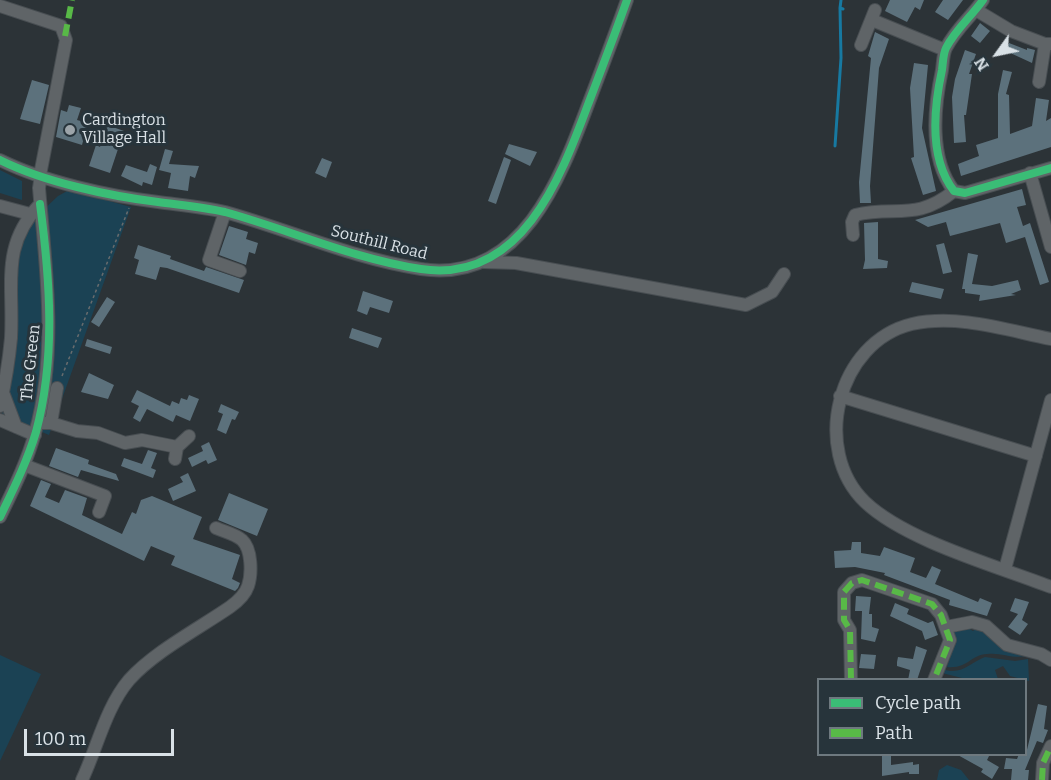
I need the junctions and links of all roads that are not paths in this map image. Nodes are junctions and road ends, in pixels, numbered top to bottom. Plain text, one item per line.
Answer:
1 (627, 0) edge
2 (980, 5) edge
3 (0, 6) edge
4 (1048, 44) edge
5 (861, 45) dead end
6 (945, 50) junction
7 (1039, 82) dead end
8 (0, 160) edge
9 (1051, 168) edge
10 (1030, 173) junction
11 (40, 175) junction
12 (954, 191) junction
13 (40, 204) junction
14 (0, 206) edge
15 (225, 212) junction
16 (30, 214) junction
17 (853, 235) dead end
18 (508, 245) junction
19 (1051, 247) edge
20 (481, 262) junction
21 (516, 263) junction
22 (240, 271) dead end
23 (784, 274) dead end
24 (1051, 339) edge
25 (57, 388) road end
26 (3, 391) junction
27 (840, 396) junction
28 (1051, 400) edge
29 (0, 406) edge
30 (0, 420) edge
31 (51, 423) junction
32 (16, 427) junction
33 (36, 429) junction
34 (189, 436) dead end
35 (1036, 456) junction
36 (24, 465) junction
37 (99, 512) dead end
38 (0, 517) edge
39 (216, 528) dead end
40 (1005, 569) junction
41 (1051, 587) edge
42 (946, 627) junction
43 (1051, 660) edge
44 (851, 678) edge
45 (935, 678) edge
46 (1051, 746) edge
47 (82, 780) edge
48 (1042, 780) edge

1 - 18 street, Southill Road
2 - 4 street
2 - 6 street
3 - 11 street, The Green
4 - 7 street
5 - 6 street
6 - 12 street
8 - 11 street, Southill Road
9 - 10 street
10 - 12 street
10 - 19 street
11 - 13 street, The Green
11 - 15 street, Southill Road
12 - 17 street
13 - 16 street
13 - 33 street, The Green
14 - 16 street
15 - 20 street, Southill Road
15 - 22 street
16 - 26 street
18 - 20 street, Southill Road
18 - 21 street
20 - 21 street
21 - 23 street
24 - 27 street
25 - 31 street
26 - 29 street
26 - 32 street
27 - 35 street
27 - 40 street
28 - 35 street
30 - 32 street
31 - 33 street
31 - 34 street
32 - 33 street
33 - 36 street, The Green
35 - 40 street
36 - 37 street
36 - 38 street, The Green
39 - 47 street
40 - 41 street
42 - 43 street
42 - 44 street
42 - 45 street
46 - 48 street

